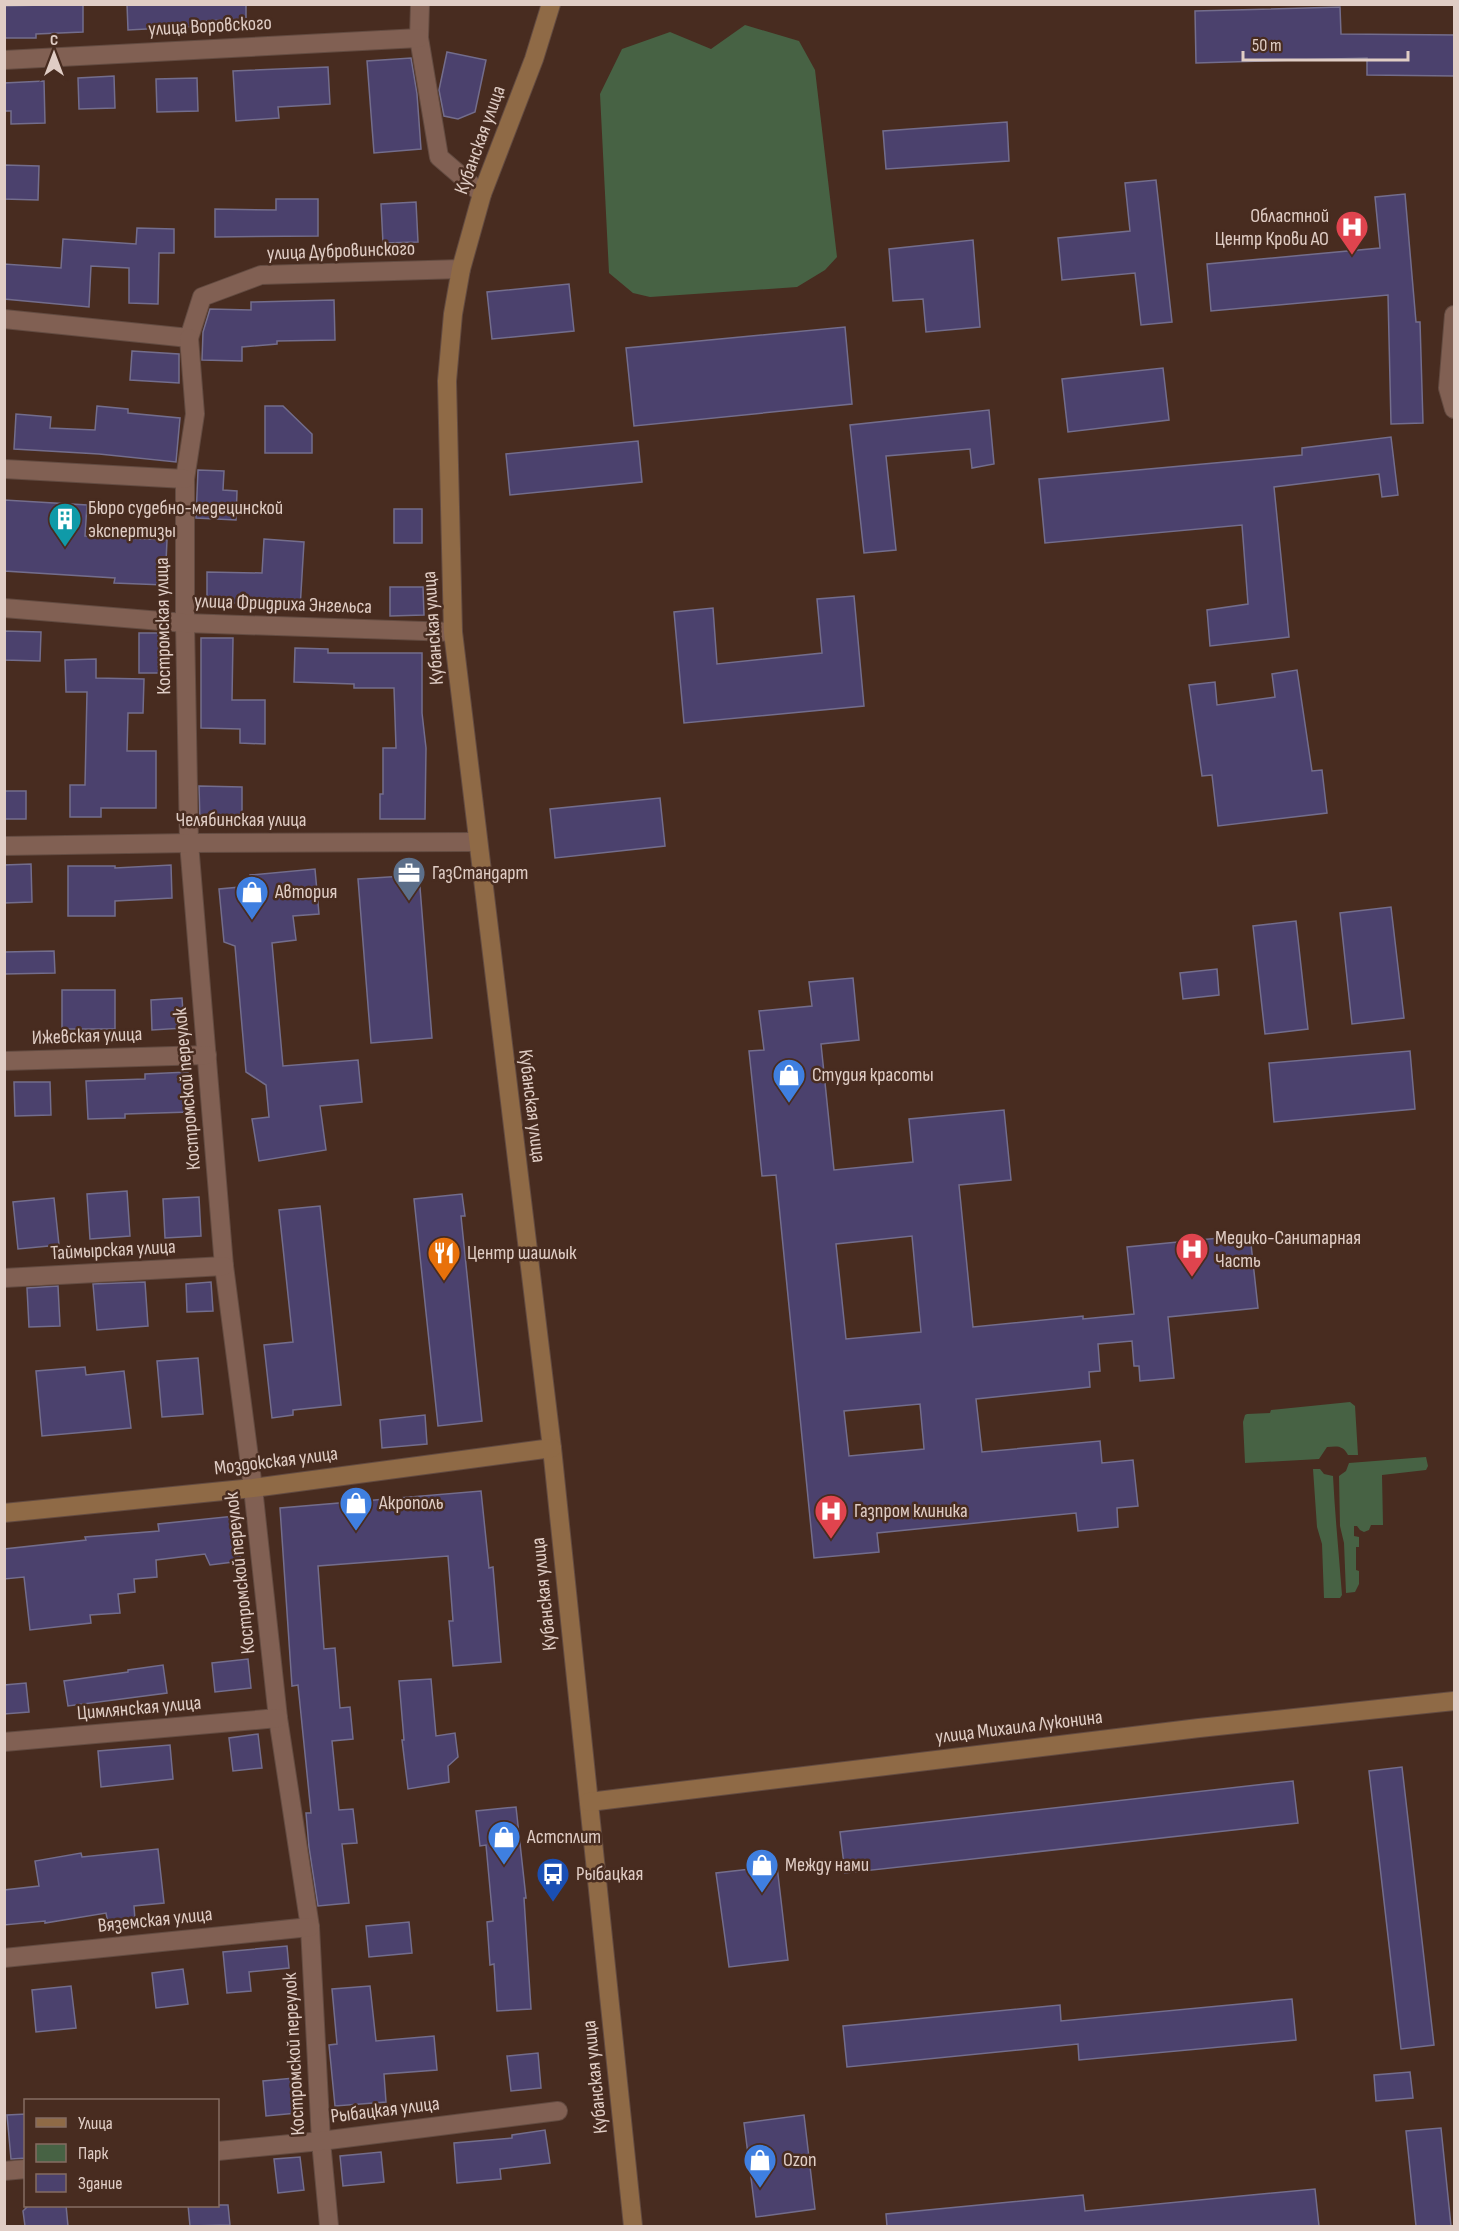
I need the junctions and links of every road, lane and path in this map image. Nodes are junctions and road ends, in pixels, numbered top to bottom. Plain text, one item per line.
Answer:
1 (420, 4) edge
2 (551, 4) edge
3 (419, 38) junction
4 (4, 60) edge
5 (482, 194) junction
6 (461, 269) junction
7 (1455, 315) edge
8 (4, 319) edge
9 (189, 338) junction
10 (1455, 409) edge
11 (4, 469) edge
12 (185, 479) junction
13 (4, 608) edge
14 (184, 623) junction
15 (453, 632) junction
16 (477, 842) junction
17 (189, 843) junction
18 (4, 846) edge
19 (207, 1055) junction
20 (4, 1061) edge
21 (224, 1266) junction
22 (4, 1278) edge
23 (552, 1448) junction
24 (253, 1488) junction
25 (4, 1514) edge
26 (1455, 1701) edge
27 (278, 1718) junction
28 (4, 1742) edge
29 (589, 1802) junction
30 (310, 1927) junction
31 (4, 1958) edge
32 (558, 2111) dead end
33 (321, 2141) junction
34 (219, 2151) edge
35 (24, 2169) edge
36 (4, 2171) edge
37 (329, 2226) edge
38 (633, 2226) edge

1 - 3 street
2 - 5 main road, Кубанская улица
3 - 4 street, улица Воровского
3 - 5 street
5 - 6 main road, Кубанская улица
6 - 9 street, улица Дубровинского
6 - 15 main road, Кубанская улица
7 - 10 street
8 - 9 street
9 - 12 street, Костромская улица
11 - 12 street
12 - 14 street, Костромская улица
13 - 14 street, улица Фридриха Энгельса
14 - 15 street, улица Фридриха Энгельса
14 - 17 street, Костромская улица
15 - 16 main road, Кубанская улица
16 - 17 street, Челябинская улица
16 - 23 main road, Кубанская улица
17 - 18 street, Челябинская улица
17 - 19 street, Костромской переулок
19 - 20 street, Ижевская улица
19 - 21 street, Костромской переулок
21 - 22 street, Таймырская улица
21 - 24 street, Костромской переулок
23 - 24 main road, Моздокская улица
23 - 29 main road, Кубанская улица
24 - 25 main road, Моздокская улица
24 - 27 street, Костромской переулок
26 - 29 main road, улица Михаила Луконина
27 - 28 street, Цимлянская улица
27 - 30 street, Костромской переулок
29 - 38 main road, Кубанская улица
30 - 31 street, Вяземская улица
30 - 33 street, Костромской переулок
32 - 33 street, Рыбацкая улица
33 - 34 street, Рыбацкая улица
33 - 37 street, Костромской переулок
35 - 36 street

